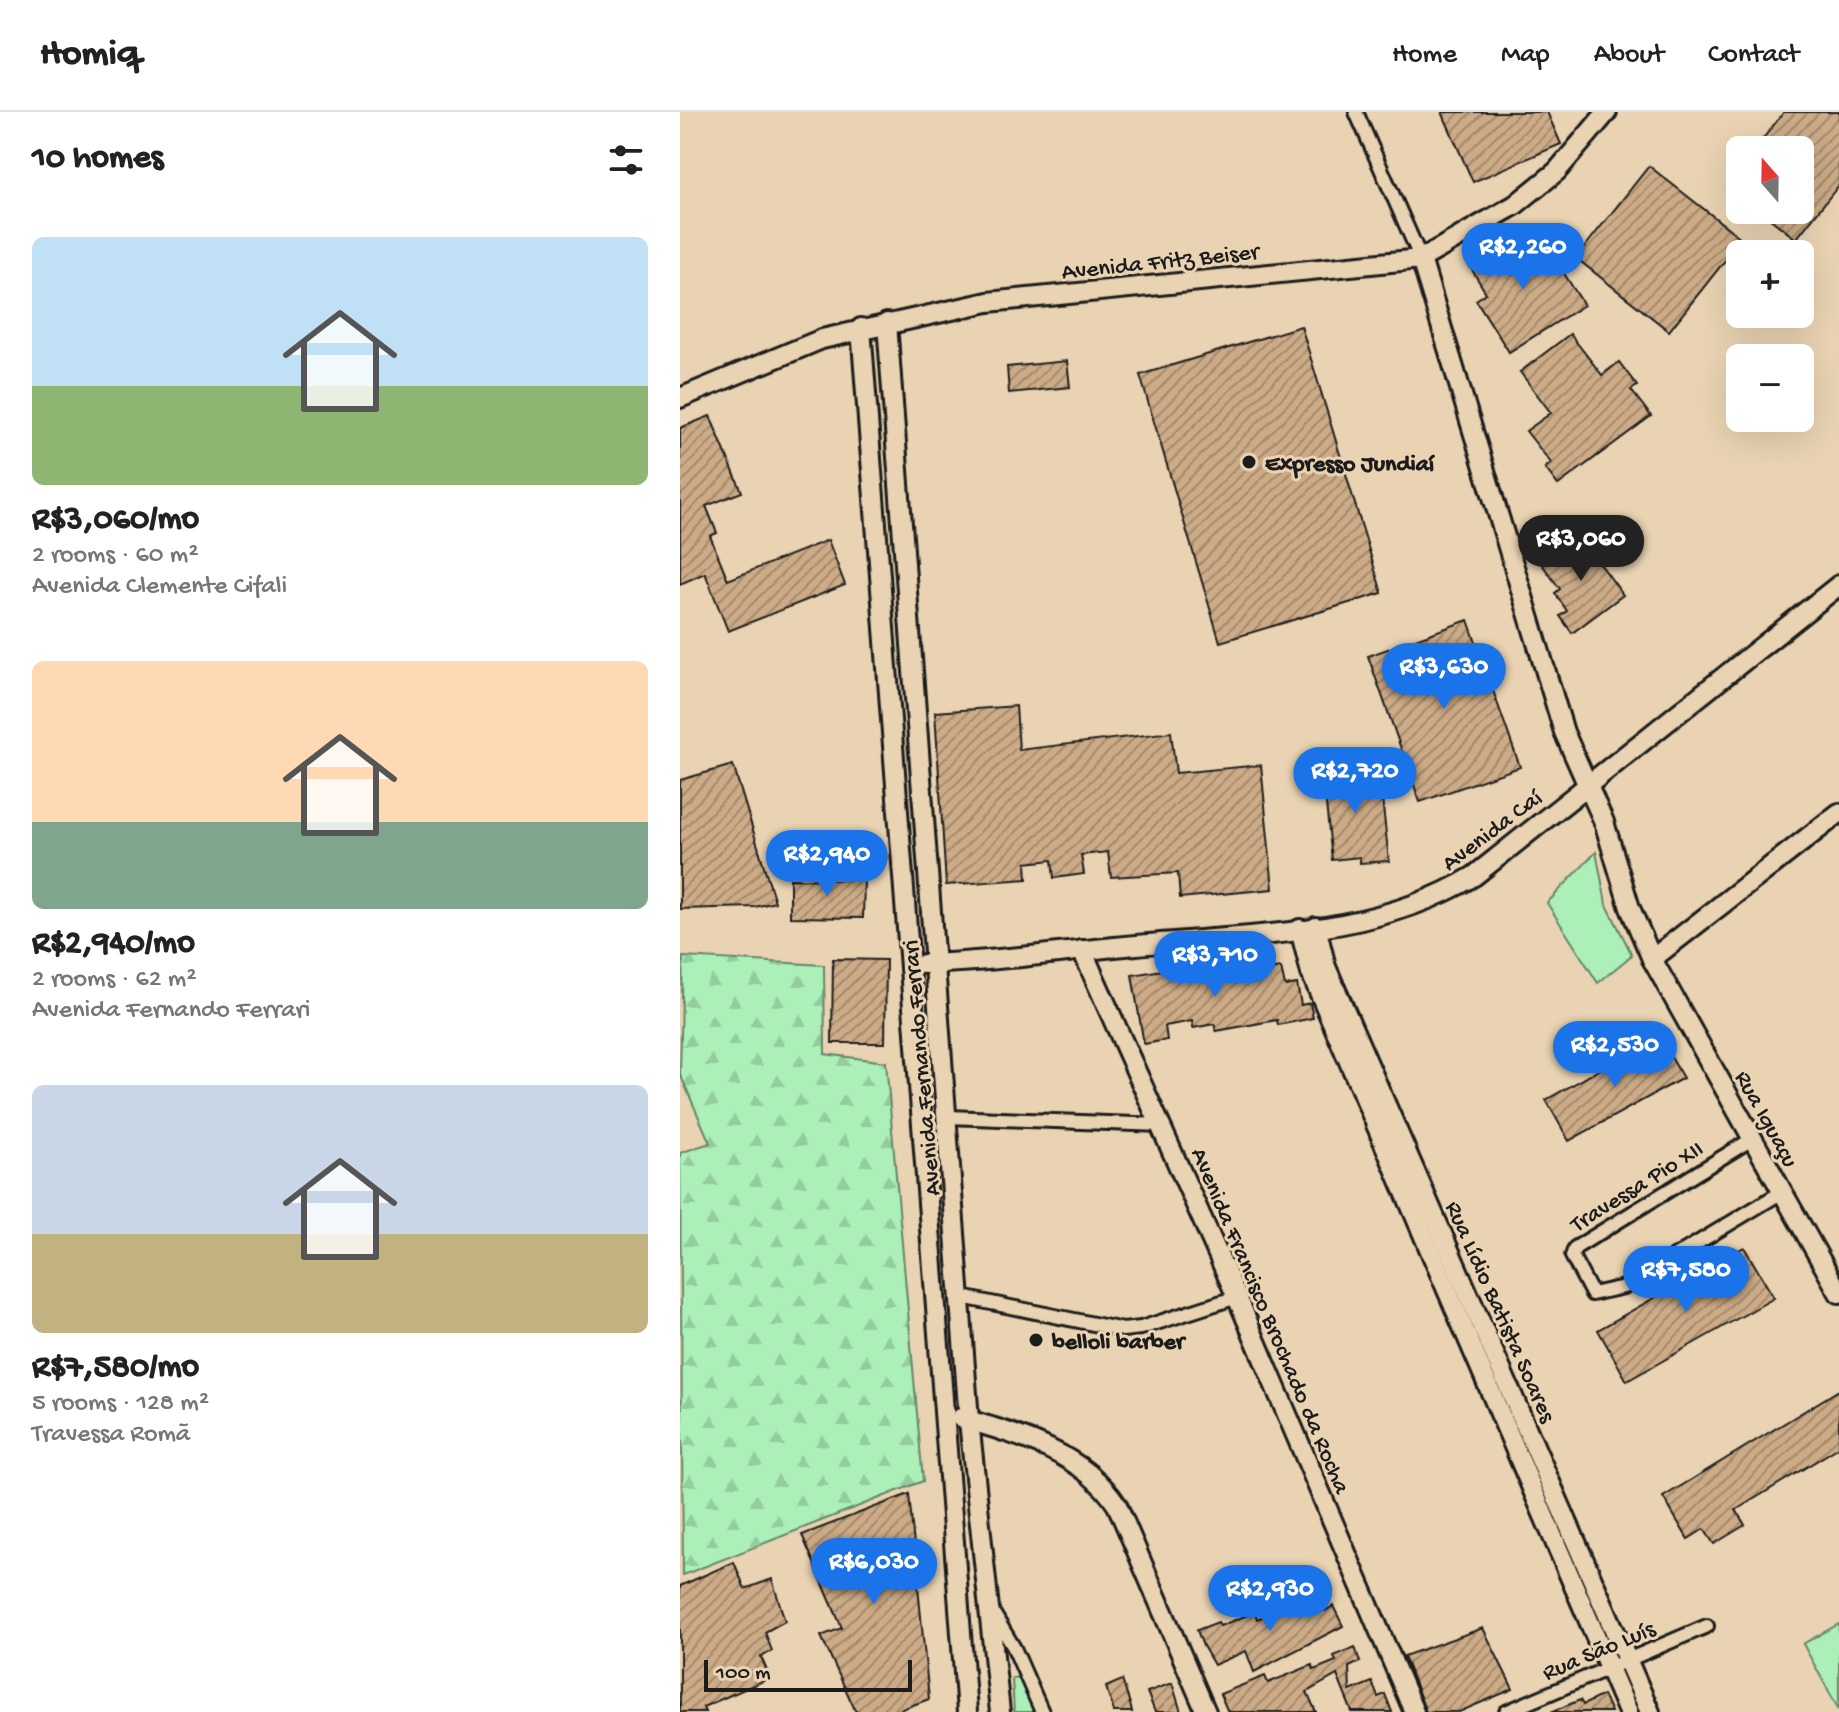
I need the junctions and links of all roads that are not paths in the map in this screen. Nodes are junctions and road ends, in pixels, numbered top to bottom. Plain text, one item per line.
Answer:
1 (1356, 112) edge
2 (1607, 112) edge
3 (1421, 259) junction
4 (887, 323) junction
5 (861, 328) junction
6 (680, 398) edge
7 (898, 487) junction
8 (873, 488) junction
9 (1839, 585) edge
10 (913, 700) junction
11 (889, 704) junction
12 (1587, 786) junction
13 (1839, 813) edge
14 (1308, 928) junction
15 (1082, 950) junction
16 (1652, 959) junction
17 (910, 964) junction
18 (936, 964) junction
19 (948, 1117) junction
20 (1162, 1125) junction
21 (1752, 1139) junction
22 (1782, 1192) junction
23 (1839, 1293) edge
24 (962, 1297) junction
25 (1237, 1297) junction
26 (944, 1413) junction
27 (969, 1421) junction
28 (1514, 1421) junction
29 (1562, 1507) junction
30 (1544, 1514) junction
31 (1583, 1557) junction
32 (1565, 1565) junction
33 (991, 1610) junction
34 (1707, 1626) dead end
35 (1628, 1660) junction
36 (1609, 1668) junction
37 (967, 1712) edge
38 (1000, 1712) edge
39 (1042, 1712) edge
40 (1206, 1712) edge
41 (1414, 1712) edge
42 (1506, 1712) edge
43 (1628, 1712) edge
44 (1650, 1712) edge

1 - 3 street
2 - 3 main road, Avenida Fritz Beiser
3 - 4 main road, Avenida Fritz Beiser
3 - 12 main road, Rua Iguaçu
4 - 5 main road, Avenida Fritz Beiser
4 - 7 main road, Avenida Fernando Ferrari
5 - 6 main road, Avenida Fritz Beiser
5 - 8 main road, Avenida Fernando Ferrari
7 - 8 main road
7 - 10 main road, Avenida Fernando Ferrari
8 - 11 main road, Avenida Fernando Ferrari
9 - 12 main road, Avenida Caí
10 - 11 main road
10 - 18 main road, Avenida Fernando Ferrari
11 - 17 main road, Avenida Fernando Ferrari
12 - 14 main road, Avenida Caí
12 - 16 main road, Rua Iguaçu
13 - 16 main road
14 - 15 main road, Avenida Caí
14 - 28 main road, Rua Lídio Batista Soares
15 - 18 main road, Avenida Caí
15 - 20 main road, Avenida Francisco Brochado da Rocha
16 - 21 main road, Rua Iguaçu
17 - 18 main road, Avenida Caí
17 - 26 main road, Avenida Fernando Ferrari
18 - 19 main road, Avenida Fernando Ferrari
19 - 20 street
19 - 24 main road, Avenida Fernando Ferrari
20 - 25 main road, Avenida Francisco Brochado da Rocha
21 - 22 main road, Rua Iguaçu
21 - 22 street, Travessa Pio XII
22 - 23 main road, Rua Iguaçu
24 - 25 street
24 - 27 main road, Avenida Fernando Ferrari
25 - 41 main road, Avenida Francisco Brochado da Rocha
26 - 27 main road
26 - 37 main road, Avenida Fernando Ferrari
27 - 33 main road, Avenida Fernando Ferrari
27 - 40 main road
28 - 29 main road, Rua Lídio Batista Soares
28 - 30 main road, Rua Lídio Batista Soares
29 - 30 main road
29 - 31 main road, Rua Lídio Batista Soares
30 - 32 main road, Rua Lídio Batista Soares
31 - 32 main road
31 - 35 main road, Rua Lídio Batista Soares
32 - 36 main road, Rua Lídio Batista Soares
33 - 38 main road, Avenida Fernando Ferrari
33 - 39 street
34 - 35 street, Rua São Luís
35 - 36 street, Rua São Luís
35 - 44 main road, Rua Lídio Batista Soares
36 - 42 street, Rua São Luís
36 - 43 main road, Rua Lídio Batista Soares

